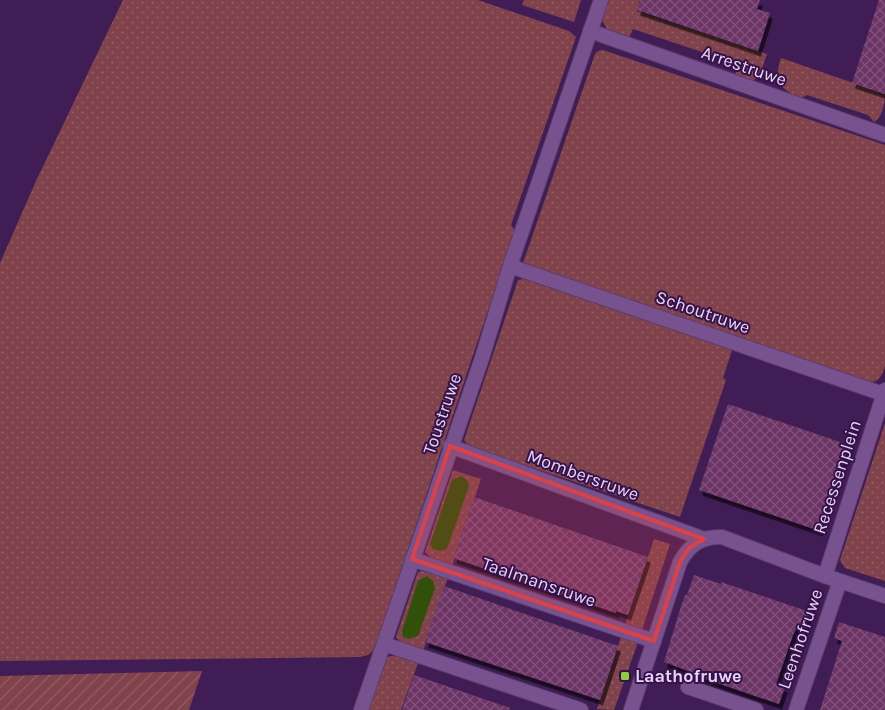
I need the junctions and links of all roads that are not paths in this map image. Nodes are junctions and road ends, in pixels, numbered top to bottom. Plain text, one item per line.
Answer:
1 (601, 0) edge
2 (590, 32) junction
3 (885, 135) edge
4 (510, 266) junction
5 (884, 392) edge
6 (450, 446) junction
7 (704, 539) junction
8 (412, 559) junction
9 (825, 576) junction
10 (840, 581) junction
11 (885, 596) edge
12 (654, 641) junction
13 (384, 644) junction
14 (688, 687) dead end
15 (361, 710) edge
16 (581, 710) edge
17 (631, 710) edge
18 (756, 710) edge
19 (796, 710) edge

1 - 2 street, Toustruwe
2 - 3 street, Arrestruwe
2 - 4 street, Toustruwe
4 - 5 street, Schoutruwe
4 - 6 street, Toustruwe
5 - 9 street, Recessenplein
6 - 7 street, Mombersruwe
6 - 8 street, Toustruwe
7 - 9 street
7 - 12 street
8 - 12 street, Taalmansruwe
8 - 13 street, Toustruwe
9 - 10 street
10 - 11 street
10 - 19 street, Leenhofruwe
12 - 17 street
13 - 15 street, Toustruwe
13 - 16 street
14 - 18 street

